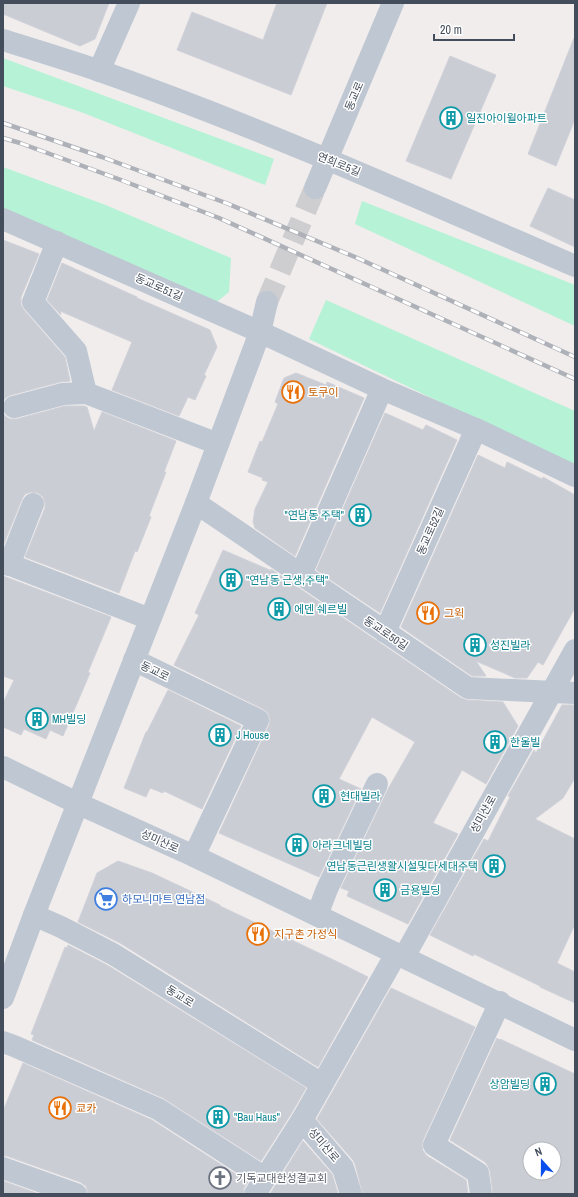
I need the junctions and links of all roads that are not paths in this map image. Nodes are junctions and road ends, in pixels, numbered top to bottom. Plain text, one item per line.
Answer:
1 (129, 3) edge
2 (393, 3) edge
3 (3, 40) edge
4 (99, 71) junction
5 (328, 159) junction
6 (315, 188) tunnel mouth
7 (3, 219) edge
8 (58, 242) junction
9 (575, 266) edge
10 (267, 302) tunnel mouth
11 (260, 332) junction
12 (382, 389) junction
13 (86, 393) junction
14 (14, 407) dead end
15 (476, 429) junction
16 (218, 444) junction
17 (575, 476) edge
18 (196, 503) junction
19 (33, 504) dead end
20 (6, 564) edge
21 (301, 574) junction
22 (150, 620) junction
23 (385, 632) junction
24 (575, 650) edge
25 (134, 660) junction
26 (551, 692) junction
27 (575, 693) edge
28 (3, 767) edge
29 (377, 784) dead end
30 (79, 804) junction
31 (194, 856) junction
32 (34, 915) junction
33 (317, 915) junction
34 (400, 956) junction
35 (5, 989) edge
36 (500, 1002) junction
37 (575, 1040) edge
38 (3, 1042) edge
39 (322, 1084) junction
40 (302, 1120) junction
41 (3, 1168) edge
42 (260, 1186) edge
43 (76, 1194) edge
44 (351, 1194) edge
45 (481, 1194) edge

1 - 4 street
2 - 5 street, 동교로
3 - 4 street, 연희로5길
4 - 5 street, 연희로5길
5 - 6 street, 동교로
5 - 9 street, 연희로5길
7 - 8 street, 동교로51길
8 - 11 street, 동교로51길
8 - 13 street
10 - 11 street, 동교로
11 - 12 street
11 - 16 street, 동교로
12 - 15 street
12 - 21 street
13 - 14 street
13 - 16 street
15 - 17 street
15 - 23 street, 동교로52길
16 - 18 street, 동교로
18 - 21 street, 동교로50길
18 - 22 street, 동교로
19 - 20 street
20 - 22 street
21 - 23 street, 동교로50길
22 - 25 street, 동교로
23 - 26 street, 동교로50길
24 - 26 street
25 - 30 street, 동교로
25 - 31 street, 동교로
26 - 27 street, 동교로50길
26 - 34 street, 성미산로
28 - 30 street, 성미산로
29 - 33 street
30 - 31 street, 성미산로
30 - 32 street, 동교로
31 - 33 street, 성미산로
32 - 35 street, 동교로
32 - 39 street, 동교로
33 - 34 street, 성미산로
34 - 36 street, 성미산로
34 - 39 street, 성미산로
36 - 37 street, 성미산로
36 - 45 street
38 - 42 street
39 - 40 street, 성미산로
40 - 42 street, 성미산로
40 - 44 street, 성미산로
41 - 43 street

